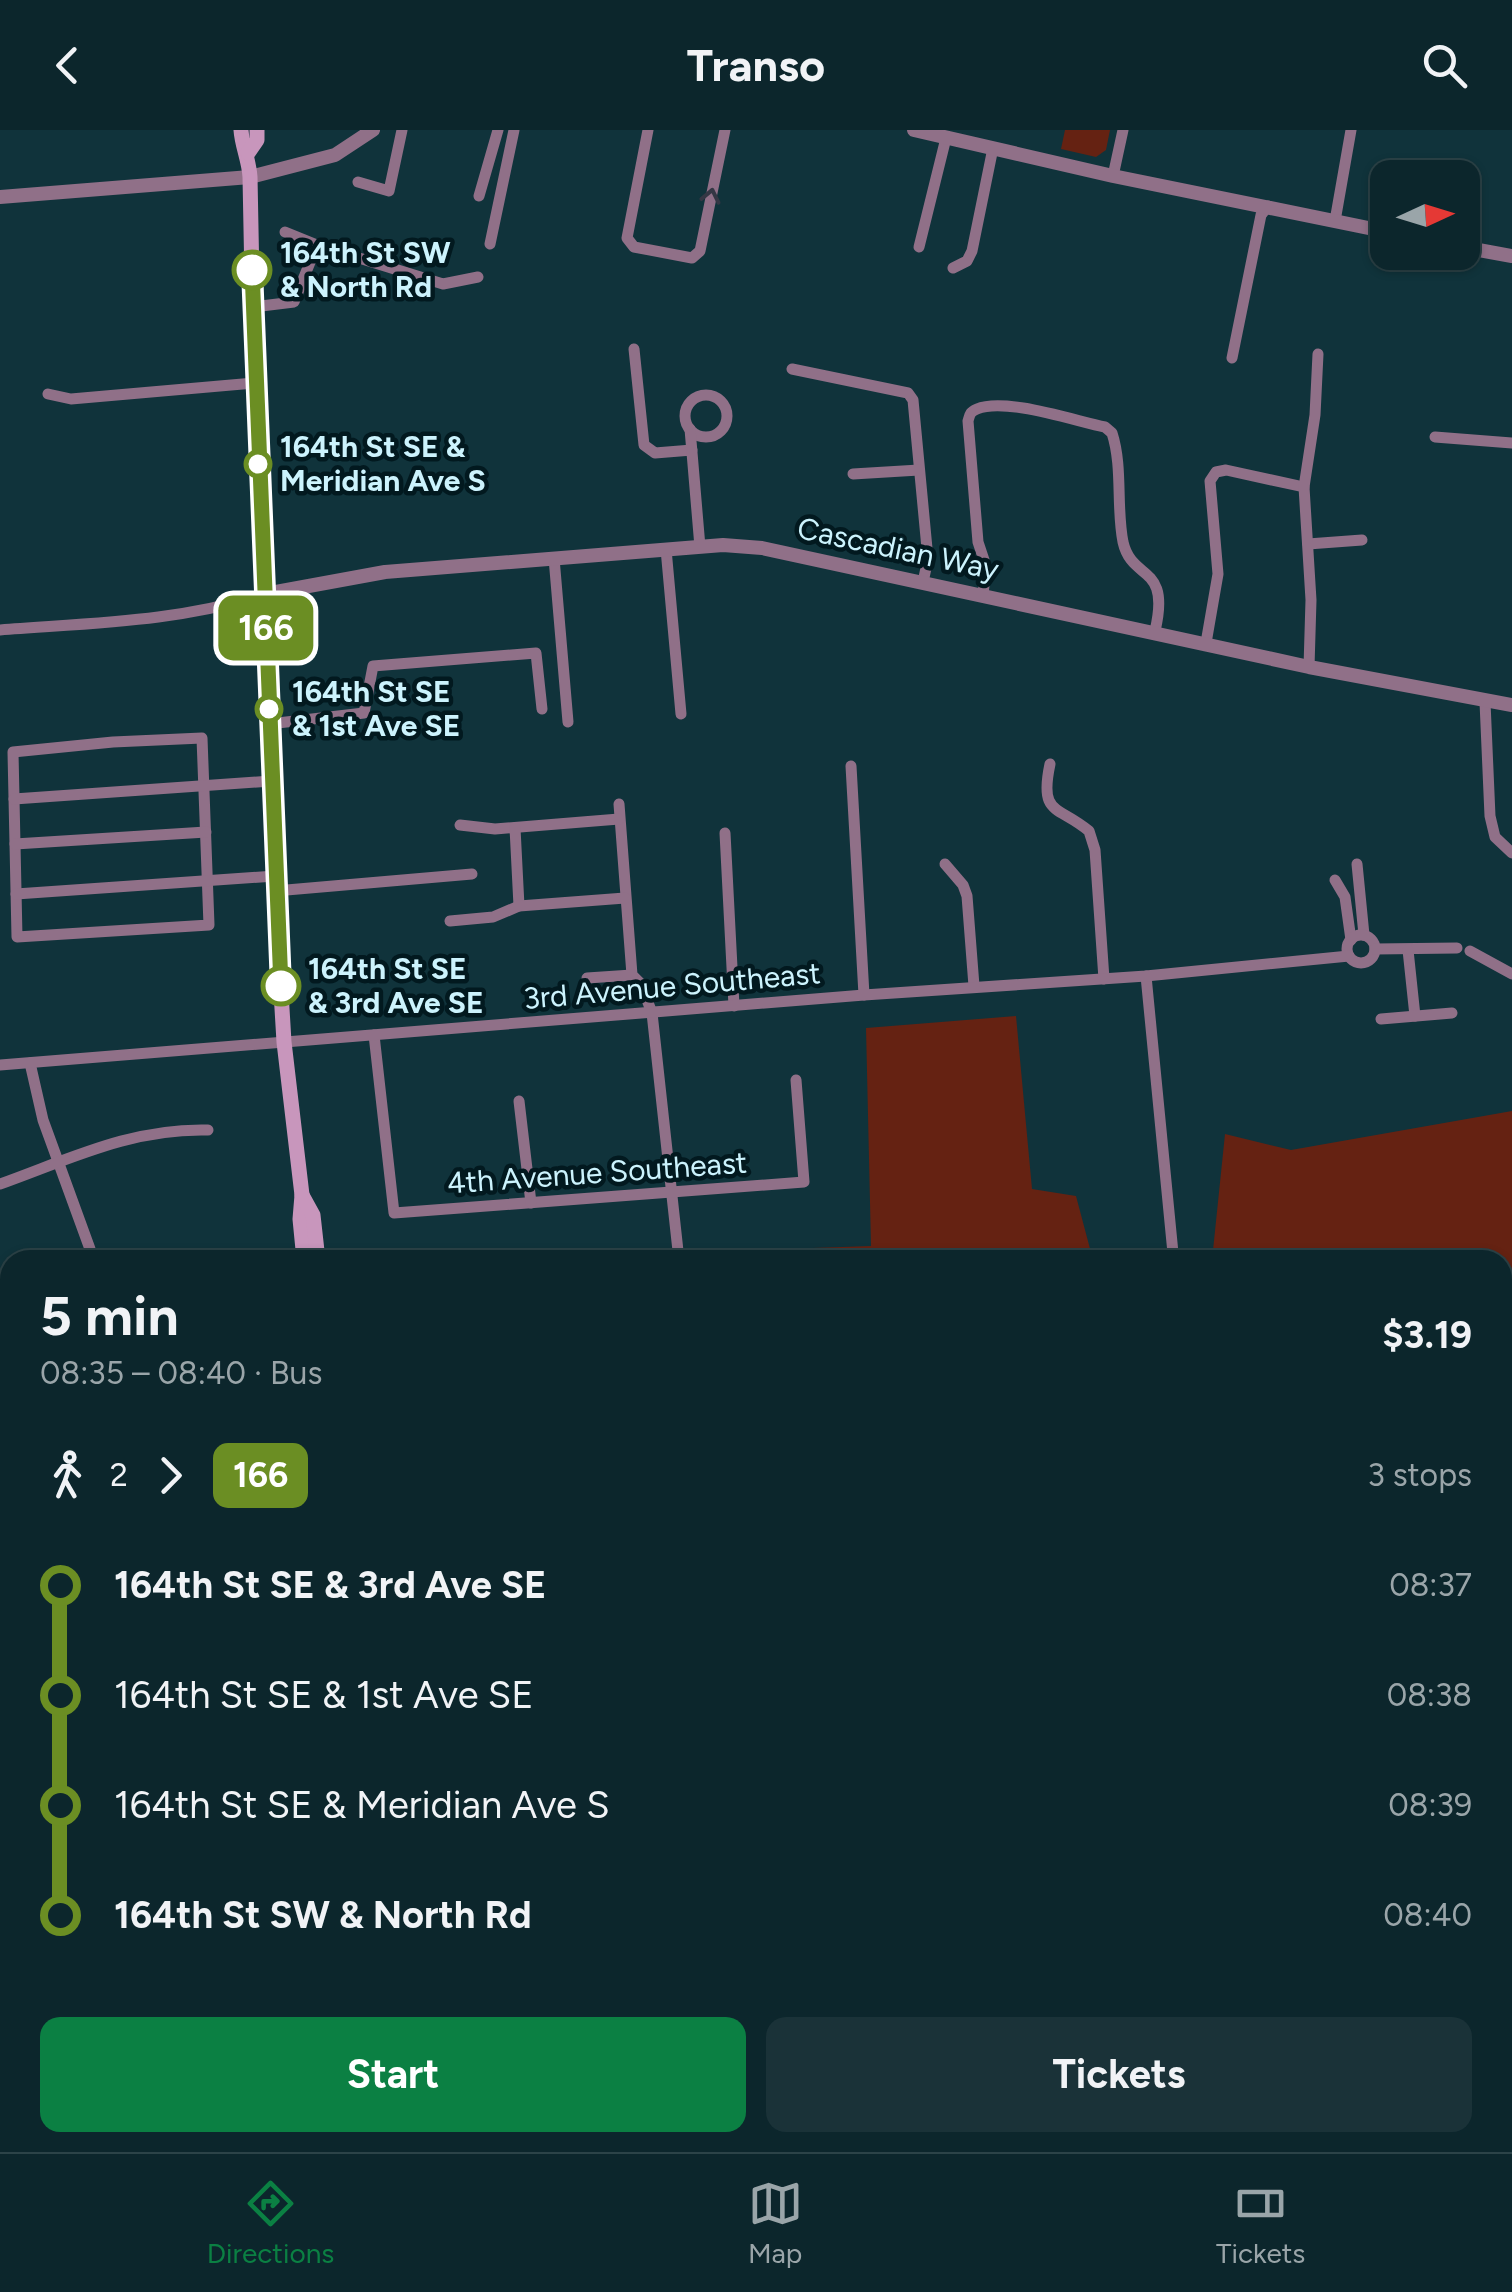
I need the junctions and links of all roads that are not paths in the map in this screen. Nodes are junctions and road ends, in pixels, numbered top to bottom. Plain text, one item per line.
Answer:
1 (242, 130) edge
2 (257, 130) edge
3 (373, 130) edge
4 (402, 130) edge
5 (498, 130) edge
6 (514, 130) edge
7 (648, 130) edge
8 (725, 130) edge
9 (914, 130) edge
10 (1122, 130) edge
11 (1350, 130) edge
12 (946, 138) junction
13 (993, 148) junction
14 (248, 153) junction
15 (250, 176) junction
16 (1113, 176) junction
17 (358, 182) dead end
18 (480, 196) dead end
19 (0, 198) edge
20 (1268, 206) junction
21 (1335, 220) junction
22 (1370, 228) edge
23 (285, 232) dead end
24 (490, 244) dead end
25 (317, 246) junction
26 (919, 247) dead end
27 (1480, 250) edge
28 (1512, 256) edge
29 (953, 268) dead end
30 (478, 278) dead end
31 (253, 306) junction
32 (634, 348) dead end
33 (1318, 354) dead end
34 (1232, 358) dead end
35 (792, 370) dead end
36 (254, 383) junction
37 (48, 394) dead end
38 (690, 429) dead end
39 (1435, 437) dead end
40 (1512, 443) edge
41 (692, 450) junction
42 (919, 470) junction
43 (852, 474) dead end
44 (1304, 487) junction
45 (1362, 540) dead end
46 (1308, 544) junction
47 (700, 546) junction
48 (666, 549) junction
49 (554, 558) junction
50 (923, 582) junction
51 (265, 594) junction
52 (983, 595) junction
53 (0, 630) edge
54 (1155, 631) junction
55 (1206, 643) junction
56 (1309, 667) junction
57 (1485, 702) junction
58 (1512, 705) edge
59 (542, 709) dead end
60 (681, 714) dead end
61 (568, 722) dead end
62 (269, 724) junction
63 (1050, 764) dead end
64 (851, 766) dead end
65 (271, 781) junction
66 (204, 785) junction
67 (14, 798) junction
68 (618, 804) dead end
69 (620, 819) junction
70 (460, 825) dead end
71 (515, 828) junction
72 (206, 832) junction
73 (725, 833) dead end
74 (15, 844) junction
75 (1512, 853) edge
76 (946, 864) dead end
77 (1356, 864) dead end
78 (472, 874) dead end
79 (207, 878) junction
80 (1335, 880) dead end
81 (275, 883) junction
82 (16, 894) junction
83 (625, 898) junction
84 (519, 906) junction
85 (450, 921) dead end
86 (1364, 935) junction
87 (1351, 940) junction
88 (1375, 950) junction
89 (1408, 950) junction
90 (1349, 956) junction
91 (1512, 974) edge
92 (632, 975) junction
93 (1146, 976) junction
94 (587, 978) dead end
95 (1104, 979) junction
96 (974, 986) junction
97 (864, 995) junction
98 (734, 1006) junction
99 (652, 1012) junction
100 (1452, 1013) dead end
101 (1416, 1016) junction
102 (1381, 1019) dead end
103 (374, 1036) junction
104 (284, 1042) junction
105 (30, 1063) junction
106 (0, 1065) edge
107 (796, 1080) dead end
108 (519, 1102) dead end
109 (208, 1130) dead end
110 (60, 1163) junction
111 (0, 1184) edge
112 (672, 1194) junction
113 (302, 1195) junction
114 (531, 1203) junction
115 (90, 1250) edge
116 (303, 1250) edge
117 (317, 1250) edge
118 (678, 1250) edge
119 (1173, 1250) edge

1 - 14 main road
2 - 14 main road
3 - 15 street
4 - 17 street
5 - 18 street
6 - 24 street
7 -> 8 street
9 - 12 street
10 - 16 street
11 - 21 street
12 - 13 street
12 - 26 street
13 - 16 street
13 - 29 street
14 - 15 main road
15 - 19 street
15 - 31 main road
16 - 20 street
20 - 21 street
20 - 34 street
21 - 22 street
23 - 25 street
25 - 30 street
25 - 31 street
27 - 28 street
31 - 36 main road
32 - 41 street
33 - 44 street
35 - 42 street
36 - 37 street
36 - 51 main road
38 - 41 street
39 - 40 street
41 - 47 street
42 - 43 street
42 - 50 street
44 - 46 street
44 - 55 street
45 - 46 street
46 - 56 street
47 - 48 street, Cascadian Way
47 - 50 street, Cascadian Way
48 - 49 street, Cascadian Way
48 - 60 street
49 - 51 street, Cascadian Way
49 - 61 street
50 - 52 street, Cascadian Way
51 - 53 street
51 - 62 main road
52 - 54 street, Cascadian Way
52 - 54 street
54 - 55 street, Cascadian Way
55 - 56 street, Cascadian Way
56 - 57 street, Cascadian Way
57 - 58 street, Cascadian Way
57 - 75 street
59 - 62 street
62 - 65 main road
63 - 95 street
64 - 97 street
65 - 66 street
65 - 81 main road
66 - 67 street
66 - 67 street
66 - 72 street
67 - 74 street
68 - 69 street
69 - 71 street
69 - 83 street
70 - 71 street
71 - 84 street
72 - 74 street
72 - 79 street
73 - 98 street
74 - 82 street
76 - 96 street
77 - 86 street
78 - 81 street
79 - 81 street
79 - 82 street
79 - 82 street
80 - 87 street
81 - 104 main road
83 - 84 street
83 - 92 street
84 - 85 street
86 - 87 street
86 - 88 street
87 - 90 street
88 - 89 street
88 - 90 street
89 - 91 street
89 - 101 street
90 - 93 street, 3rd Avenue Southeast
92 - 94 street
92 - 99 street
93 - 95 street, 3rd Avenue Southeast
93 - 119 street
95 - 96 street, 3rd Avenue Southeast
96 - 97 street, 3rd Avenue Southeast
97 - 98 street, 3rd Avenue Southeast
98 - 99 street, 3rd Avenue Southeast
99 - 103 street, 3rd Avenue Southeast
99 - 112 street
100 - 101 street
101 - 102 street
103 - 104 street, 3rd Avenue Southeast
103 - 114 street, 4th Avenue Southeast
104 - 105 street, 3rd Avenue Southeast
104 - 113 main road
105 - 106 street, 3rd Avenue Southeast
105 - 110 street
107 - 112 street, 4th Avenue Southeast
108 - 114 street
109 - 110 street
110 - 111 street
110 - 115 street
112 - 114 street, 4th Avenue Southeast
112 - 118 street
113 - 116 main road
113 - 117 main road

